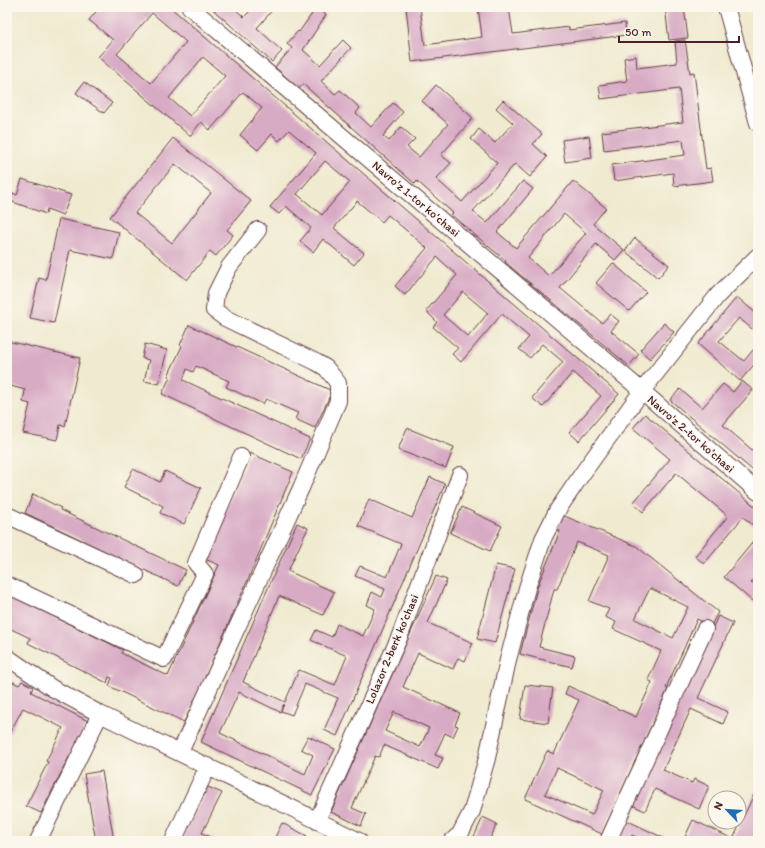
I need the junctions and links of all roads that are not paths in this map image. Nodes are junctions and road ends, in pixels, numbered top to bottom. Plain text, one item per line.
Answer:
1 (190, 7) edge
2 (726, 7) edge
3 (758, 123) edge
4 (258, 230) dead end
5 (758, 256) edge
6 (642, 391) junction
7 (241, 457) dead end
8 (460, 475) dead end
9 (758, 492) edge
10 (7, 515) edge
11 (136, 575) dead end
12 (7, 585) edge
13 (705, 629) dead end
14 (7, 658) edge
15 (100, 714) junction
16 (180, 752) junction
17 (208, 766) junction
18 (318, 821) junction
19 (38, 841) edge
20 (173, 841) edge
21 (359, 841) edge
22 (452, 841) edge
23 (608, 841) edge

1 - 6 street
2 - 3 street
4 - 16 street
5 - 6 street
6 - 9 street
6 - 22 street
7 - 12 street
8 - 18 street, Lolazor 2-berk koʼchasi
10 - 11 street
13 - 23 street
14 - 15 street
15 - 16 street
15 - 19 street
16 - 17 street
17 - 18 street
17 - 20 street
18 - 21 street

